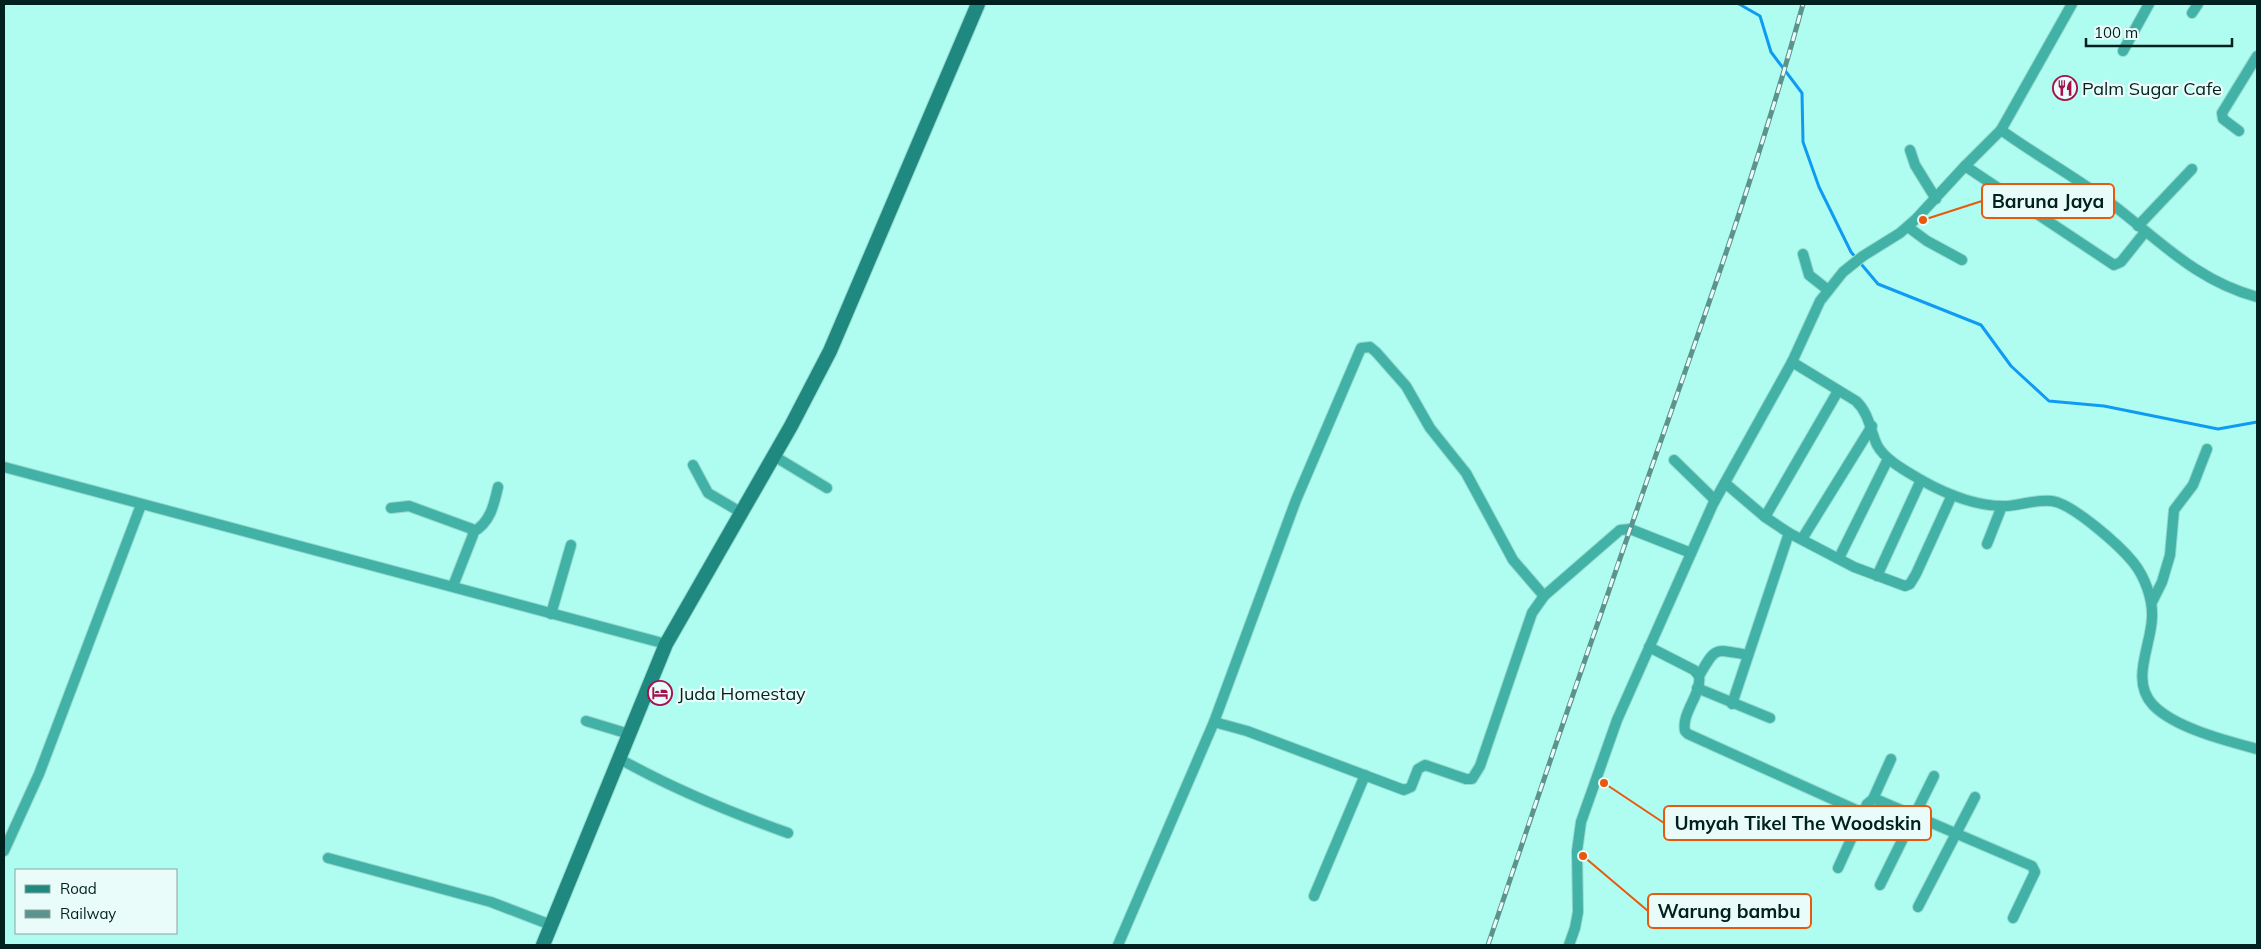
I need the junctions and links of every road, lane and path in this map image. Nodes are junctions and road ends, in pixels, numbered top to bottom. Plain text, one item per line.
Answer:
1 (978, 4) edge
2 (2072, 4) edge
3 (2149, 4) edge
4 (2123, 52) dead end
5 (2257, 56) edge
6 (2001, 130) junction
7 (2239, 131) dead end
8 (1910, 150) dead end
9 (1965, 166) junction
10 (2192, 169) dead end
11 (1936, 199) junction
12 (1908, 227) junction
13 (2141, 229) junction
14 (1803, 254) dead end
15 (1962, 260) dead end
16 (1828, 290) junction
17 (2257, 297) edge
18 (1792, 362) junction
19 (1838, 391) junction
20 (1872, 426) junction
21 (2207, 450) dead end
22 (774, 456) junction
23 (1888, 458) junction
24 (1674, 460) dead end
25 (693, 464) dead end
26 (4, 466) edge
27 (1921, 480) junction
28 (1725, 482) junction
29 (498, 487) dead end
30 (827, 488) dead end
31 (1952, 495) junction
32 (1715, 500) junction
33 (141, 505) junction
34 (2002, 506) junction
35 (391, 508) dead end
36 (742, 513) junction
37 (1765, 517) junction
38 (474, 532) junction
39 (1789, 533) junction
40 (1802, 538) junction
41 (1987, 544) dead end
42 (571, 545) dead end
43 (1691, 553) junction
44 (1839, 558) junction
45 (1877, 576) junction
46 (453, 586) junction
47 (1544, 596) junction
48 (2152, 602) junction
49 (551, 614) junction
50 (666, 644) junction
51 (1649, 647) junction
52 (1748, 655) junction
53 (1699, 676) junction
54 (1697, 688) junction
55 (1732, 704) junction
56 (1770, 718) dead end
57 (586, 721) dead end
58 (1214, 722) junction
59 (629, 734) junction
60 (2257, 749) edge
61 (618, 758) junction
62 (1891, 759) dead end
63 (1365, 775) junction
64 (1934, 776) dead end
65 (1975, 797) dead end
66 (1874, 799) junction
67 (1862, 814) junction
68 (1915, 816) junction
69 (788, 833) dead end
70 (1955, 834) junction
71 (4, 851) edge
72 (328, 858) dead end
73 (1838, 868) dead end
74 (1880, 885) dead end
75 (1314, 896) dead end
76 (1918, 907) dead end
77 (2012, 918) dead end
78 (551, 925) junction
79 (543, 945) edge
80 (1118, 945) edge
81 (1568, 945) edge

1 - 22 street
2 - 6 street
3 - 4 street
5 - 7 street
6 - 9 street
6 - 13 street
8 - 11 street
9 - 11 street
9 - 13 street
10 - 13 street
11 - 12 street
12 - 15 street
12 - 16 street
13 - 17 street
14 - 16 street
16 - 18 street
18 - 19 street
18 - 28 street
19 - 20 street
19 - 37 street
20 - 23 street
20 - 40 street
21 - 48 street
22 - 30 street
22 - 36 street
23 - 27 street
23 - 44 street
24 - 32 street
25 - 36 street
26 - 33 street
27 - 31 street
27 - 45 street
28 - 32 street
28 - 37 street
29 - 38 street
31 - 34 street
31 - 45 street
32 - 43 street
33 - 46 street
33 - 71 street
34 - 41 street
34 - 48 street
35 - 38 street
36 - 50 street
37 - 39 street
38 - 46 street
39 - 40 street
39 - 52 street
40 - 44 street
42 - 49 street
43 - 47 street
43 - 51 street
44 - 45 street
46 - 49 street
47 - 58 street
47 - 63 street
48 - 60 street
49 - 50 street
50 - 59 street
51 - 53 street
51 - 81 street
52 - 53 street
52 - 55 street
53 - 54 street
54 - 55 street
54 - 67 street
55 - 56 street
57 - 59 street
58 - 63 street
58 - 80 street
59 - 61 street
61 - 69 street
61 - 78 street
62 - 66 street
63 - 75 street
64 - 68 street
65 - 70 street
66 - 67 street
66 - 68 street
67 - 73 street
68 - 70 street
68 - 74 street
70 - 76 street
70 - 77 street
72 - 78 street
78 - 79 street

